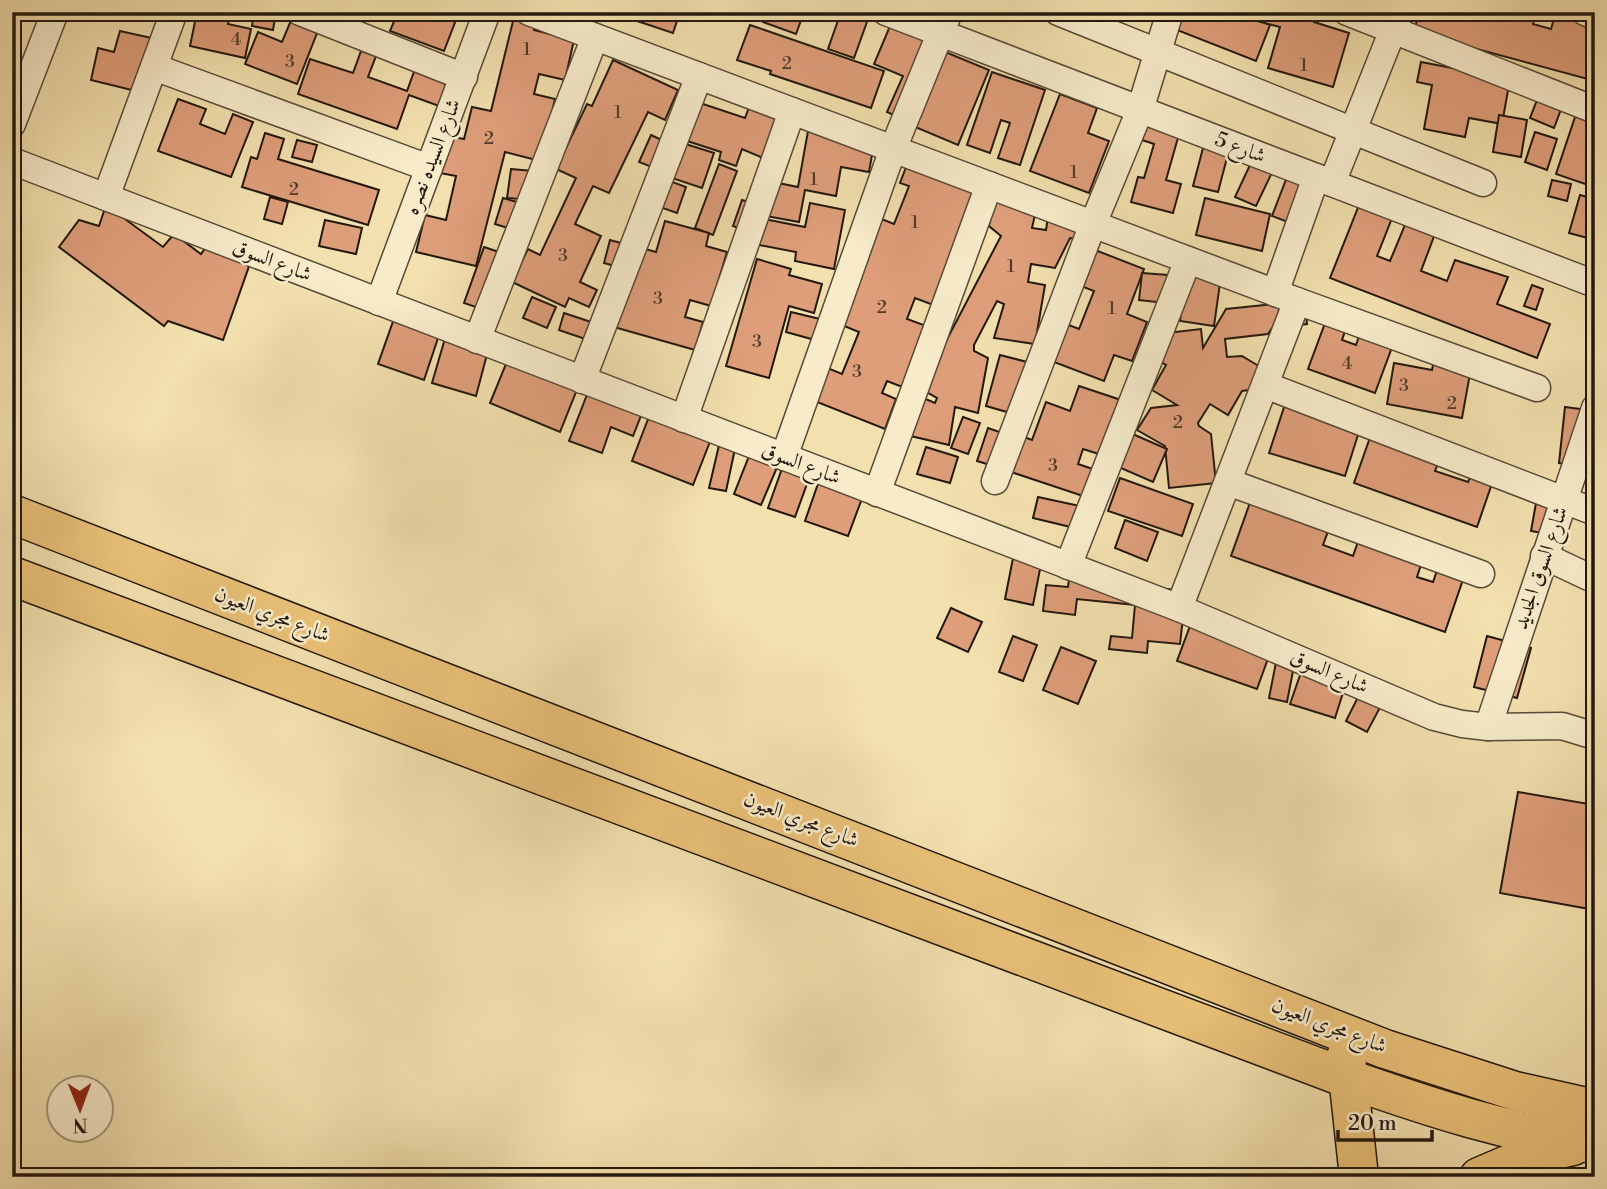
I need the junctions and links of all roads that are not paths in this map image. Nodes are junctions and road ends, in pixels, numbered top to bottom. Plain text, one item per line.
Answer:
1 (55, 12) edge
2 (174, 12) edge
3 (300, 12) edge
4 (487, 12) edge
5 (530, 12) edge
6 (886, 12) edge
7 (1058, 12) edge
8 (1170, 12) edge
9 (1347, 12) edge
10 (1585, 12) edge
11 (1595, 16) edge
12 (1396, 22) edge
13 (944, 23) edge
14 (595, 37) junction
15 (1158, 52) junction
16 (154, 67) junction
17 (699, 76) junction
18 (464, 77) junction
19 (1140, 110) junction
20 (1595, 110) edge
21 (792, 111) junction
22 (12, 124) edge
23 (1353, 130) junction
24 (893, 149) junction
25 (12, 161) edge
26 (429, 168) junction
27 (1324, 180) junction
28 (1483, 183) dead end
29 (989, 185) junction
30 (106, 197) junction
31 (1093, 224) junction
32 (1188, 260) junction
33 (1595, 284) edge
34 (1286, 297) junction
35 (379, 302) junction
36 (477, 340) junction
37 (582, 380) junction
38 (1265, 385) junction
39 (1537, 388) dead end
40 (1595, 409) edge
41 (684, 419) junction
42 (784, 457) junction
43 (995, 481) dead end
44 (1228, 482) junction
45 (877, 493) junction
46 (1564, 500) junction
47 (1595, 512) edge
48 (12, 514) edge
49 (1544, 556) junction
50 (1068, 566) junction
51 (1481, 574) dead end
52 (12, 576) edge
53 (1595, 580) edge
54 (1179, 608) junction
55 (1488, 727) junction
56 (1595, 736) edge
57 (1341, 1031) junction
58 (1349, 1079) junction
59 (1591, 1132) edge
60 (1527, 1167) edge
61 (1359, 1177) edge
62 (1479, 1177) edge

1 - 22 street
2 - 16 street
3 - 18 street
4 - 18 street, شارع السيده نصره
5 - 14 street
6 - 13 street, شارع 5
7 - 15 street
8 - 15 street
9 - 12 street
10 - 11 street
12 - 20 street
12 - 23 street
13 - 19 street, شارع 5
13 - 24 street
14 - 17 street
14 - 36 street
15 - 19 street
15 - 23 street
16 - 26 street
16 - 30 street
17 - 21 street
17 - 37 street
18 - 26 street, شارع السيده نصره
19 - 27 street, شارع 5
19 - 31 street
21 - 24 street
21 - 41 street
23 - 27 street
23 - 28 street
24 - 29 street
24 - 42 street
25 - 30 street, شارع السوق
26 - 35 street, شارع السيده نصره
27 - 33 street, شارع 5
27 - 34 street
29 - 31 street
29 - 45 street
30 - 35 street, شارع السوق
31 - 32 street
31 - 43 street
32 - 34 street
32 - 50 street
34 - 38 street
34 - 39 street
35 - 36 street, شارع السوق
36 - 37 street, شارع السوق
37 - 41 street, شارع السوق
38 - 44 street
38 - 46 street
40 - 46 street, شارع السوق الجديد
41 - 42 street, شارع السوق
42 - 45 street, شارع السوق
44 - 51 street
44 - 54 street
45 - 50 street, شارع السوق
46 - 47 street
46 - 49 street, شارع السوق الجديد
48 - 57 main road, شارع مجري العيون
49 - 53 street
49 - 55 street, شارع السوق الجديد
50 - 54 street, شارع السوق
52 - 58 main road, شارع مجري العيون
54 - 55 street, شارع السوق
55 - 56 street, شارع السوق
57 - 58 main road
57 - 59 main road, شارع مجري العيون
58 - 59 main road, شارع مجري العيون
58 - 61 main road
59 - 60 main road
60 - 62 main road

